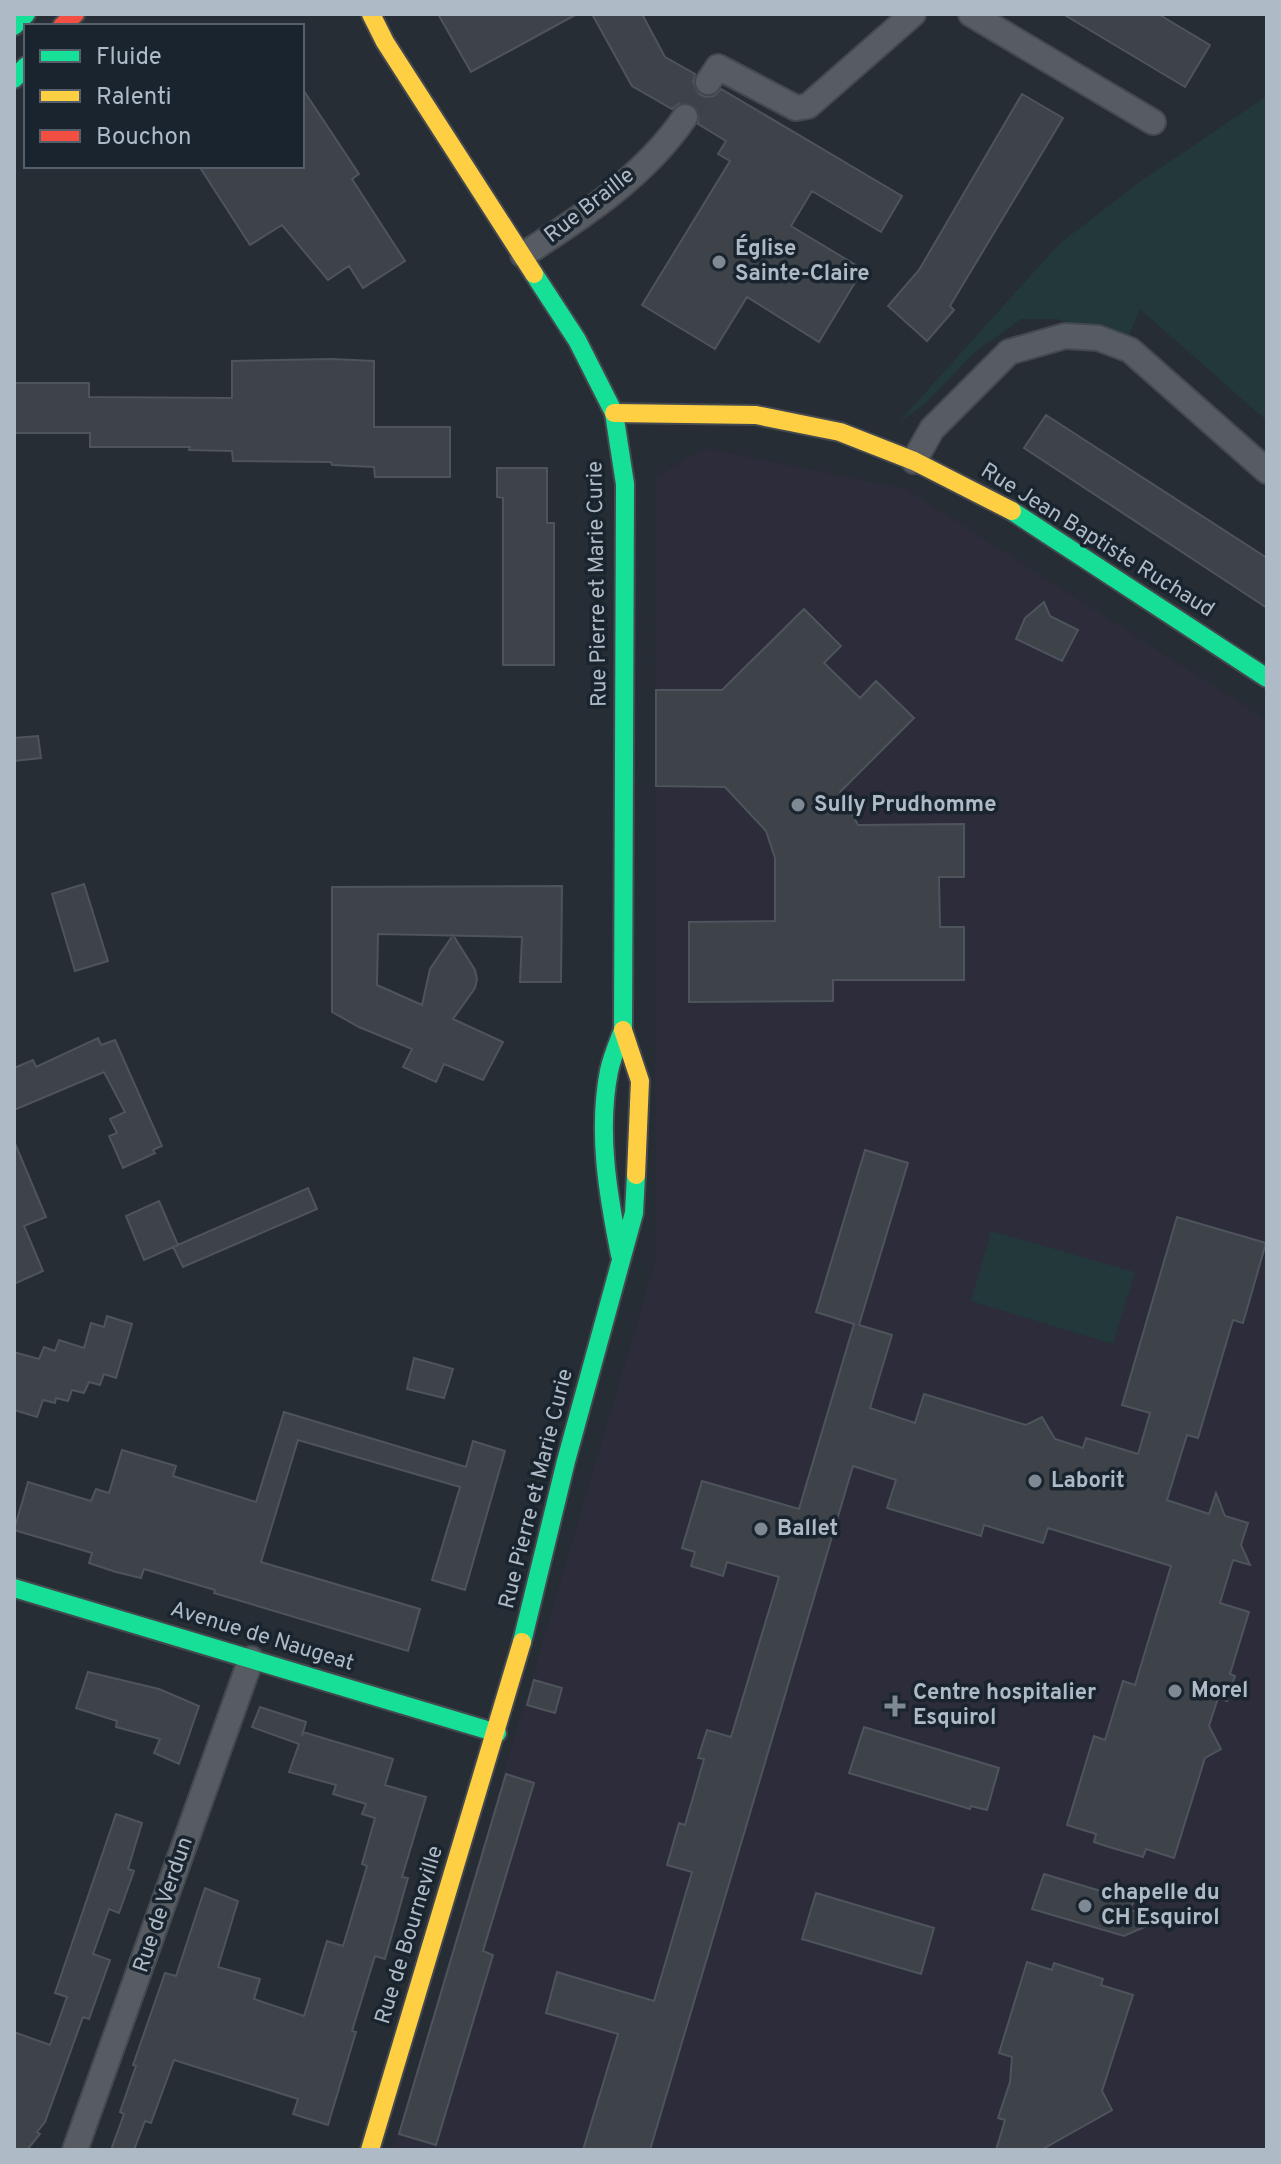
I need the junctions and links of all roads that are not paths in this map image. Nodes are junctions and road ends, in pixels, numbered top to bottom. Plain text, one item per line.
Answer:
1 (26, 14) edge
2 (371, 14) edge
3 (913, 14) edge
4 (971, 14) edge
5 (14, 26) edge
6 (708, 82) dead end
7 (685, 117) tunnel mouth
8 (1153, 122) dead end
9 (523, 255) junction
10 (614, 413) junction
11 (914, 461) junction
12 (1267, 471) edge
13 (1262, 667) edge
14 (623, 1030) junction
15 (620, 1255) junction
16 (14, 1588) edge
17 (251, 1659) junction
18 (497, 1733) junction
19 (75, 2150) edge
20 (370, 2150) edge

1 - 5 main road
2 - 9 main road, Rue Pierre et Marie Curie
3 - 6 street
4 - 8 street
7 - 9 street, Rue Braille
9 - 10 main road, Rue Pierre et Marie Curie
10 - 11 main road, Rue Jean Baptiste Ruchaud
10 - 14 main road, Rue Pierre et Marie Curie
11 - 12 street
11 - 13 main road, Rue Jean Baptiste Ruchaud
14 - 15 main road, Rue Pierre et Marie Curie
14 - 15 main road, Rue Pierre et Marie Curie
15 - 18 main road, Rue Pierre et Marie Curie
16 - 17 main road, Avenue de Naugeat
17 - 18 main road, Avenue de Naugeat
17 - 19 street, Rue de Verdun
18 - 20 main road, Rue de Bourneville

